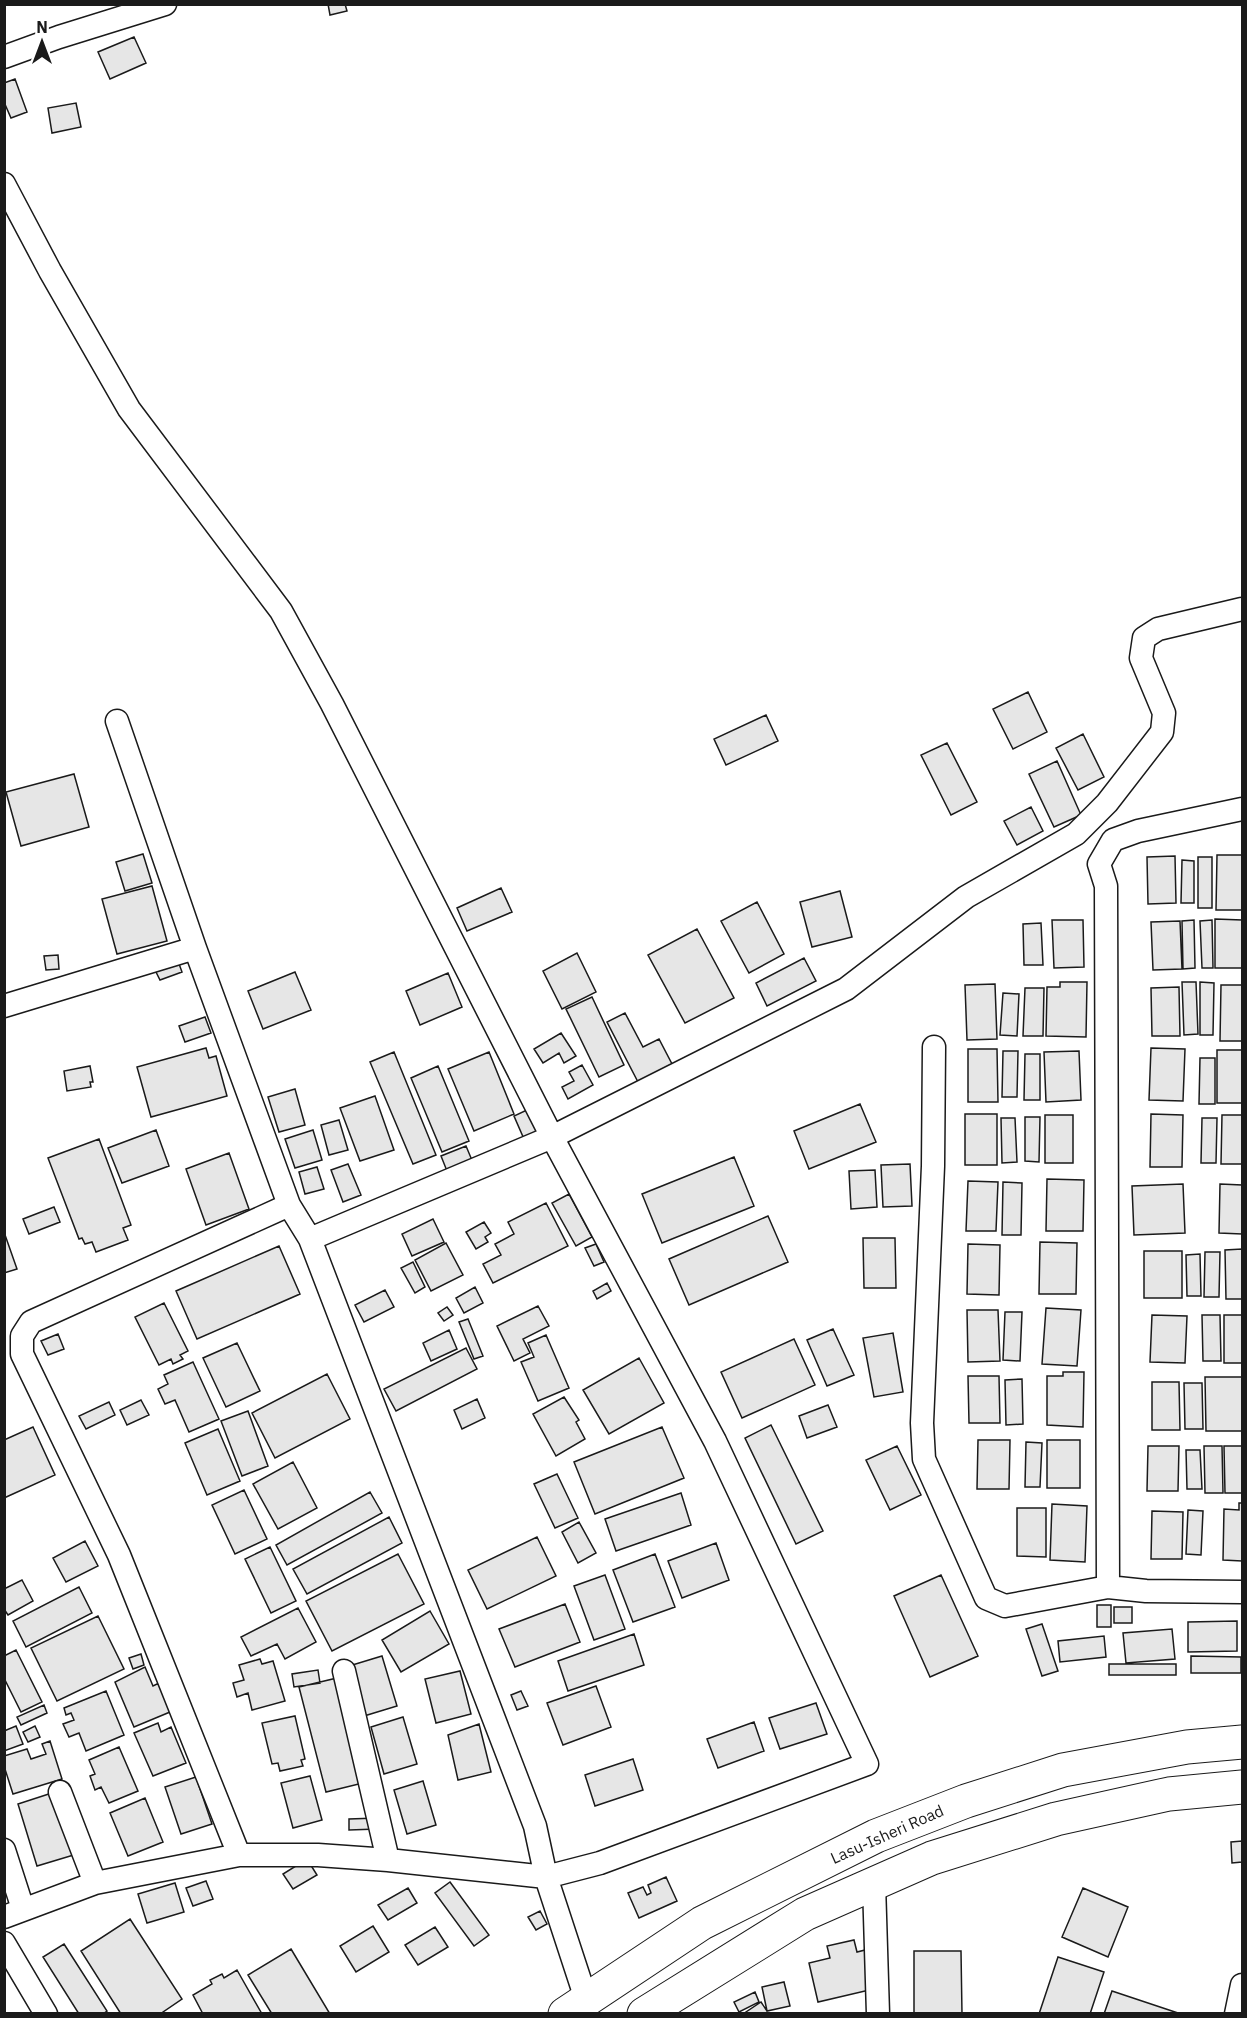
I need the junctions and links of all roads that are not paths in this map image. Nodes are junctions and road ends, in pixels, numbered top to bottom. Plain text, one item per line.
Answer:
1 (165, 4) edge
2 (4, 57) edge
3 (4, 184) edge
4 (1242, 609) edge
5 (117, 721) dead end
6 (1242, 809) edge
7 (195, 948) junction
8 (4, 1006) edge
9 (934, 1047) dead end
10 (552, 1137) junction
11 (289, 1204) junction
12 (309, 1239) junction
13 (1108, 1587) junction
14 (1242, 1592) edge
15 (344, 1671) dead end
16 (1242, 1742) edge
17 (1242, 1787) edge
18 (60, 1792) dead end
19 (4, 1850) edge
20 (239, 1855) junction
21 (388, 1860) junction
22 (546, 1877) junction
23 (95, 1883) junction
24 (874, 1884) junction
25 (14, 1913) edge
26 (4, 1943) edge
27 (1242, 1985) edge
28 (576, 2006) edge
29 (45, 2013) edge
30 (644, 2013) edge
31 (878, 2013) edge
32 (1236, 2013) edge

1 - 2 street
3 - 10 street
4 - 10 street
5 - 7 street
6 - 13 street
7 - 8 street
7 - 11 street
9 - 13 street
10 - 12 street
10 - 22 street
11 - 12 street
11 - 20 street
12 - 22 street
13 - 14 street
15 - 21 street
16 - 28 main road, Lasu-Isheri Road
17 - 24 main road
18 - 23 street
19 - 25 street
20 - 21 street
20 - 23 street
21 - 22 street
22 - 28 street
23 - 25 street
24 - 30 main road
24 - 31 street
26 - 29 street
27 - 32 street

